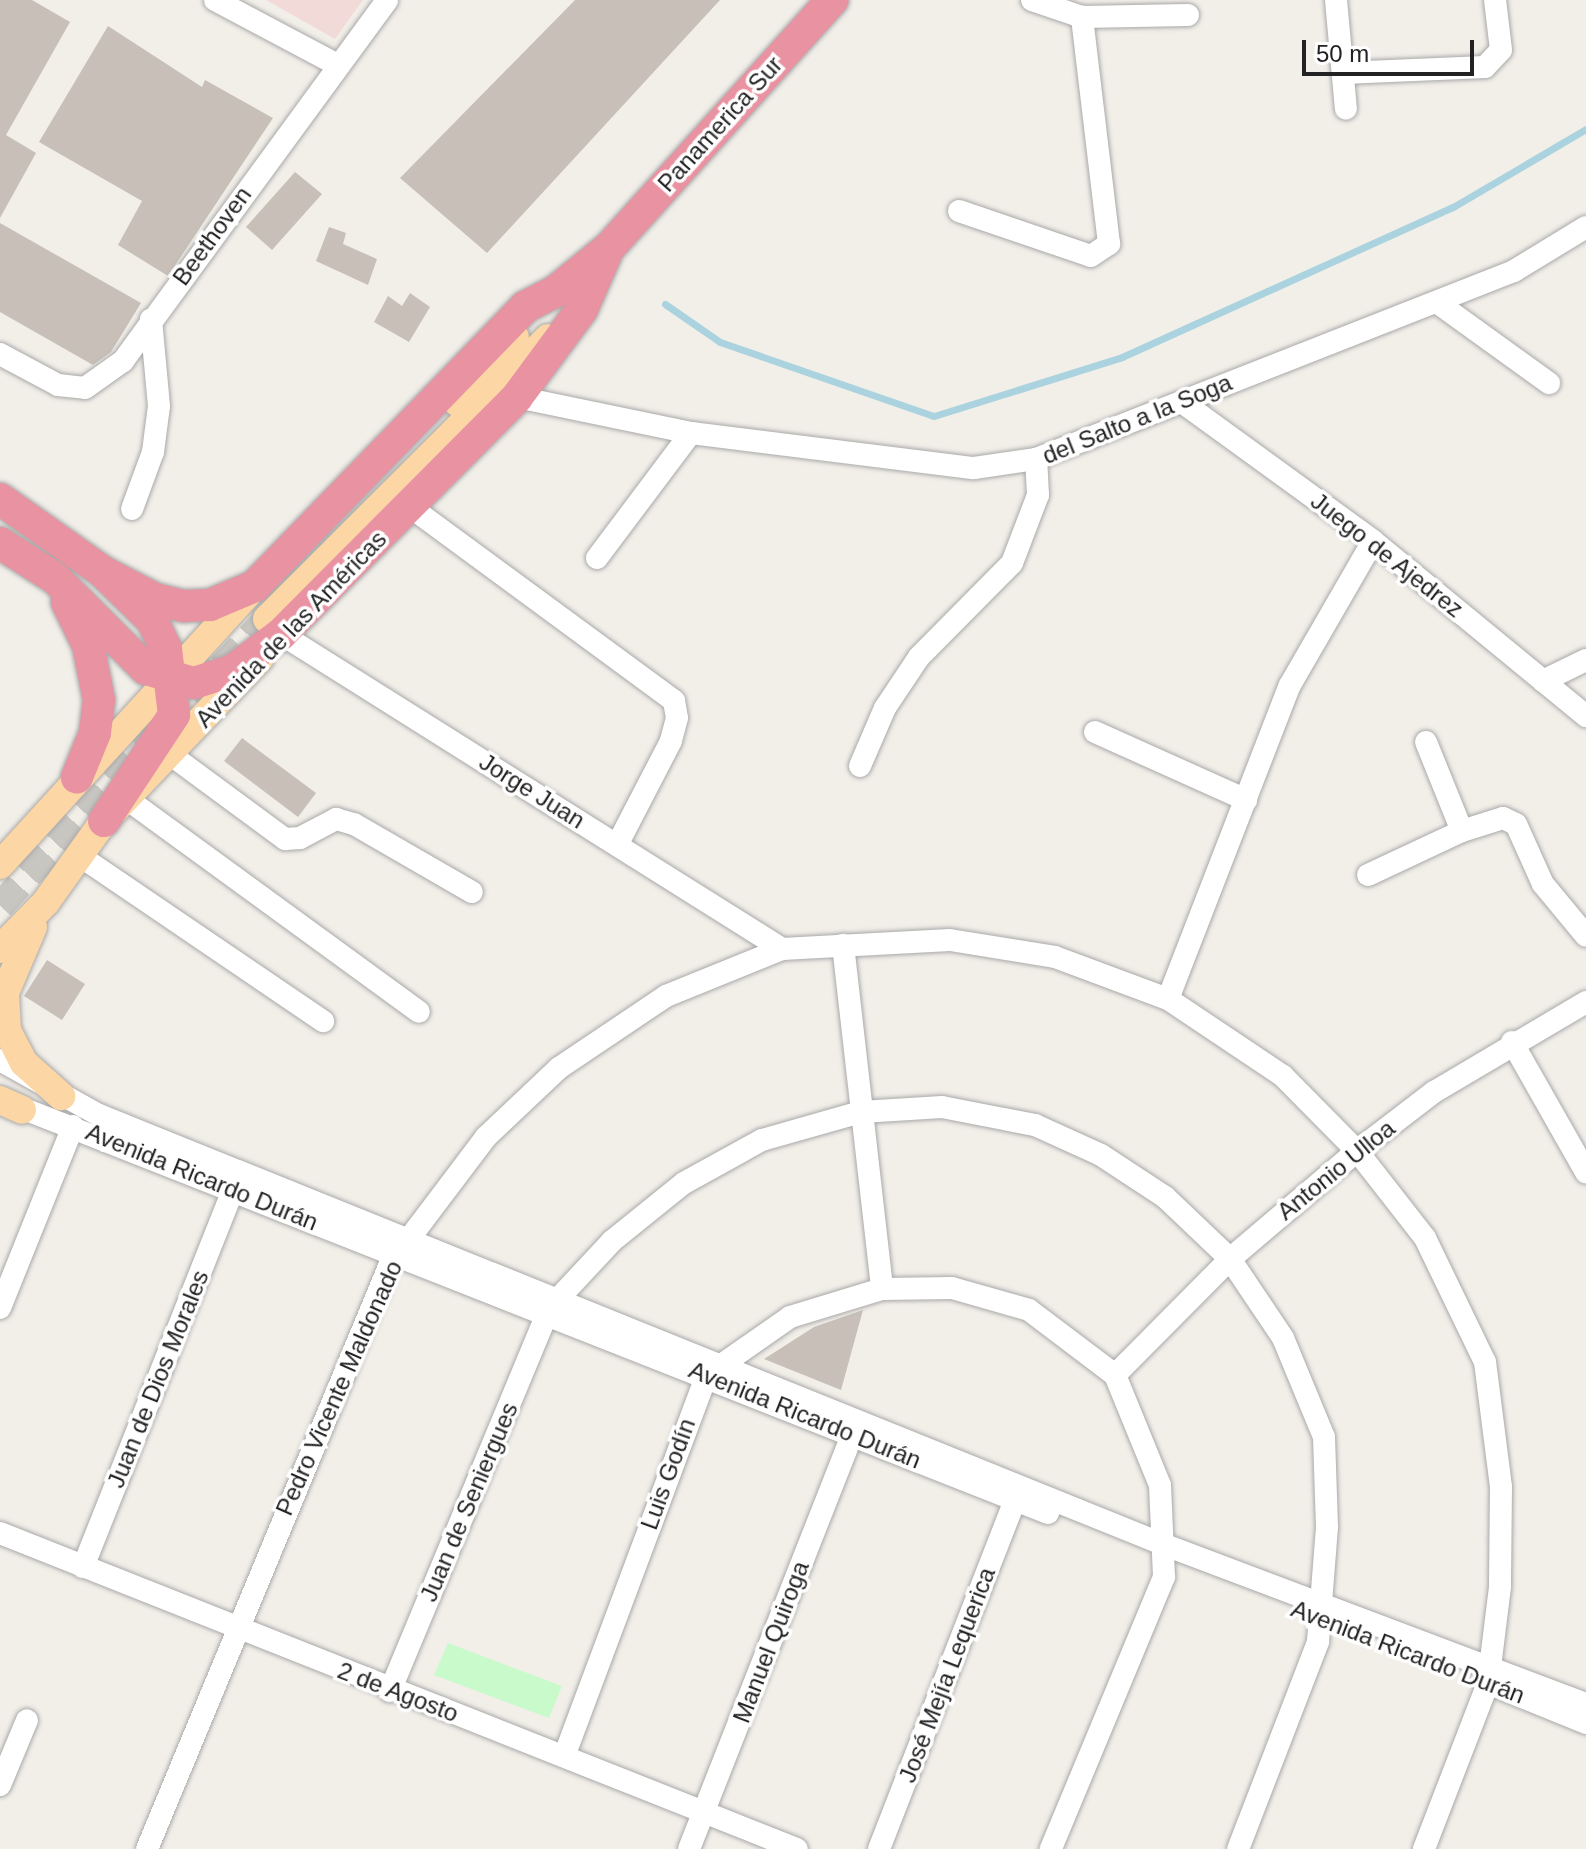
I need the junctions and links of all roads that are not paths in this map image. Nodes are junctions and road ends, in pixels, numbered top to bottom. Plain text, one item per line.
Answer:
1 (215, 0) edge
2 (387, 0) edge
3 (832, 0) edge
4 (1032, 0) edge
5 (1336, 0) edge
6 (1495, 0) edge
7 (1188, 15) dead end
8 (1082, 17) junction
9 (338, 65) junction
10 (1343, 73) junction
11 (1346, 109) dead end
12 (959, 211) dead end
13 (1586, 227) edge
14 (609, 248) junction
15 (1438, 303) junction
16 (582, 309) junction
17 (151, 319) junction
18 (0, 354) edge
19 (1549, 383) dead end
20 (517, 397) junction
21 (1182, 402) junction
22 (691, 433) junction
23 (1036, 459) junction
24 (0, 499) edge
25 (409, 506) junction
26 (132, 509) dead end
27 (1373, 541) junction
28 (0, 543) edge
29 (597, 558) dead end
30 (103, 572) junction
31 (55, 578) junction
32 (265, 613) junction
33 (1586, 660) edge
34 (170, 678) junction
35 (1543, 681) junction
36 (1586, 716) edge
37 (1095, 732) dead end
38 (1426, 742) dead end
39 (171, 755) junction
40 (860, 766) dead end
41 (77, 777) junction
42 (1246, 800) junction
43 (115, 810) junction
44 (1462, 831) junction
45 (617, 845) junction
46 (80, 856) junction
47 (0, 865) edge
48 (1368, 875) dead end
49 (472, 892) dead end
50 (46, 902) junction
51 (1586, 936) edge
52 (843, 945) junction
53 (0, 949) edge
54 (782, 949) junction
55 (1168, 999) junction
56 (1586, 1002) edge
57 (419, 1012) dead end
58 (323, 1021) dead end
59 (1512, 1042) junction
60 (0, 1060) edge
61 (61, 1096) junction
62 (7, 1103) edge
63 (861, 1112) junction
64 (73, 1126) junction
65 (1357, 1151) junction
66 (1586, 1172) edge
67 (233, 1190) junction
68 (402, 1246) junction
69 (1230, 1259) junction
70 (882, 1289) junction
71 (553, 1306) junction
72 (0, 1308) edge
73 (715, 1369) junction
74 (1115, 1375) junction
75 (852, 1435) junction
76 (1015, 1500) junction
77 (0, 1533) edge
78 (1165, 1560) junction
79 (83, 1567) junction
80 (1323, 1612) junction
81 (234, 1629) junction
82 (1489, 1675) junction
83 (390, 1691) junction
84 (1586, 1704) edge
85 (27, 1720) dead end
86 (1586, 1723) edge
87 (565, 1754) junction
88 (0, 1785) edge
89 (704, 1812) junction
90 (147, 1849) edge
91 (689, 1849) edge
92 (797, 1849) edge
93 (879, 1849) edge
94 (1051, 1849) edge
95 (1238, 1849) edge
96 (1424, 1849) edge

1 - 9 street
2 - 9 street, Beethoven
3 - 14 highway, Panamerica Sur
4 - 8 street
5 - 10 street
6 - 10 street
7 - 8 street
8 - 12 street
9 - 17 street, Beethoven
10 - 11 street
13 - 15 street, del Salto a la Soga
14 - 16 highway, Avenida de las Américas
14 - 32 highway, Avenida de las Américas
15 - 19 street
15 - 21 street, del Salto a la Soga
16 - 20 highway, Avenida de las Américas
16 - 32 main road, Avenida de las Américas
17 - 18 street, Beethoven
17 - 26 street
20 - 22 street, del Salto a la Soga
20 - 25 highway, Avenida de las Américas
21 - 23 street, del Salto a la Soga
21 - 27 street, Juego de Ajedrez
22 - 23 street, del Salto a la Soga
22 - 29 street
23 - 40 street
24 - 30 highway
25 - 32 highway, Avenida de las Américas
25 - 45 street
27 - 35 street, Juego de Ajedrez
27 - 42 street
28 - 31 highway
30 - 32 highway
30 - 34 highway
31 - 34 highway
31 - 41 highway
32 - 34 main road, Avenida de las Américas
32 - 34 highway
32 - 39 main road, Avenida de las Américas
32 - 45 street, Jorge Juan
33 - 35 street
34 - 41 main road, Avenida de las Américas
34 - 43 highway
35 - 36 street, Juego de Ajedrez
37 - 42 street
38 - 44 street
39 - 43 main road, Avenida de las Américas
39 - 49 street
41 - 47 main road, Avenida de las Américas
42 - 55 street
43 - 46 main road, Avenida de las Américas
43 - 57 street
44 - 48 street
44 - 51 street
45 - 54 street, Jorge Juan
46 - 50 main road, Avenida de las Américas
46 - 58 street
50 - 53 main road, Avenida de las Américas
50 - 61 main road
52 - 54 street, Pedro Vicente Maldonado
52 - 55 street, Pedro Vicente Maldonado
52 - 63 street
54 - 68 street, Pedro Vicente Maldonado
55 - 65 street, Pedro Vicente Maldonado
56 - 59 street, Antonio Ulloa
59 - 65 street, Antonio Ulloa
59 - 66 street
60 - 61 street, Avenida Ricardo Durán
61 - 68 street, Avenida Ricardo Durán
62 - 64 street, Avenida Ricardo Durán
63 - 69 street, Juan de Seniergues
63 - 70 street
63 - 71 street, Juan de Seniergues
64 - 67 street, Avenida Ricardo Durán
64 - 72 street
65 - 69 street, Antonio Ulloa
65 - 82 street, Pedro Vicente Maldonado
67 - 68 street, Avenida Ricardo Durán
67 - 79 street, Juan de Dios Morales
68 - 71 street, Avenida Ricardo Durán
68 - 81 street, Pedro Vicente Maldonado
69 - 74 street, Antonio Ulloa
69 - 80 street, Juan de Seniergues
70 - 73 street
70 - 74 street
71 - 73 street, Avenida Ricardo Durán
71 - 83 street, Juan de Seniergues
73 - 75 street, Avenida Ricardo Durán
73 - 78 street, Avenida Ricardo Durán
73 - 87 street, Luis Godín
74 - 78 street
75 - 76 street, Avenida Ricardo Durán
75 - 89 street, Manuel Quiroga
76 - 78 street, Avenida Ricardo Durán
76 - 93 street, José Mejía Lequerica
77 - 79 street, 2 de Agosto
78 - 80 street, Avenida Ricardo Durán
78 - 94 street
79 - 81 street, 2 de Agosto
80 - 82 street, Avenida Ricardo Durán
80 - 95 street, Juan de Seniergues
81 - 83 street, 2 de Agosto
81 - 90 street, Pedro Vicente Maldonado
82 - 84 street, Avenida Ricardo Durán
82 - 86 street, Avenida Ricardo Durán
82 - 96 street, Pedro Vicente Maldonado
83 - 87 street, 2 de Agosto
85 - 88 street
87 - 89 street, 2 de Agosto
89 - 91 street, Manuel Quiroga
89 - 92 street, 2 de Agosto

